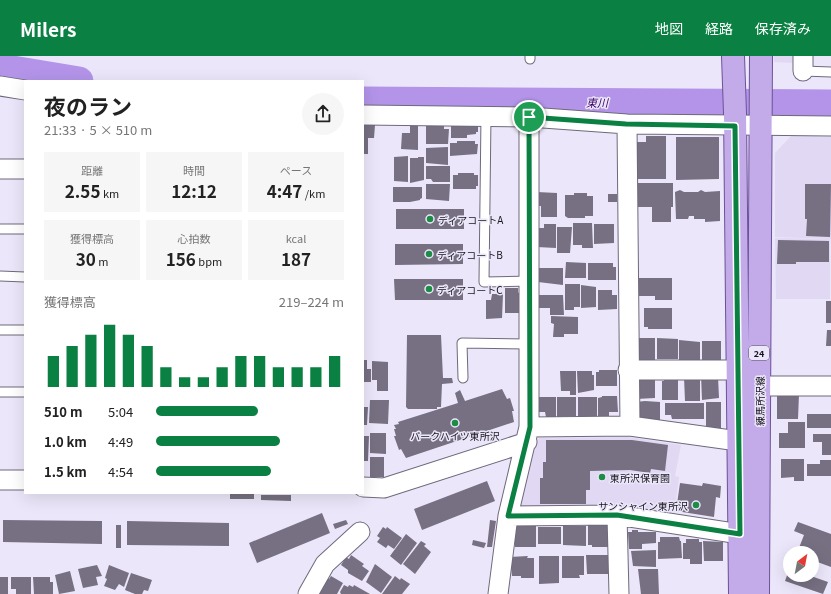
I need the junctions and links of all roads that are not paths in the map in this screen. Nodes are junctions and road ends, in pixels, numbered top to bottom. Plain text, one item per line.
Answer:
1 (803, 64) edge
2 (733, 65) edge
3 (761, 65) edge
4 (831, 72) edge
5 (0, 86) edge
6 (24, 90) edge
7 (364, 115) edge
8 (486, 116) junction
9 (529, 117) junction
10 (735, 120) junction
11 (762, 120) junction
12 (626, 124) junction
13 (831, 126) edge
14 (0, 169) edge
15 (24, 169) edge
16 (0, 228) edge
17 (24, 229) edge
18 (0, 276) edge
19 (24, 277) edge
20 (530, 281) junction
21 (0, 330) edge
22 (24, 330) edge
23 (530, 344) junction
24 (628, 370) junction
25 (738, 370) junction
26 (463, 378) dead end
27 (760, 386) junction
28 (831, 386) edge
29 (0, 392) edge
30 (24, 392) edge
31 (630, 426) junction
32 (528, 435) junction
33 (738, 441) junction
34 (0, 480) edge
35 (24, 480) edge
36 (364, 487) edge
37 (617, 515) junction
38 (508, 516) junction
39 (360, 532) dead end
40 (740, 534) junction
41 (308, 594) edge
42 (498, 594) edge
43 (619, 594) edge
44 (740, 594) edge
45 (758, 594) edge

1 - 4 lane
2 - 10 main road, 24
3 - 11 main road, 24
5 - 6 street
7 - 8 street
8 - 9 street
8 - 20 lane
9 - 12 street
9 - 20 street
10 - 11 street
10 - 12 street
10 - 25 main road, 24
11 - 13 street
11 - 27 main road, 練馬所沢線 / 24
12 - 24 street
14 - 15 street
16 - 17 lane
18 - 19 lane
20 - 23 street
21 - 22 lane
23 - 26 lane
23 - 32 street
24 - 25 street
24 - 31 street
25 - 33 main road, 24
27 - 28 street
27 - 45 main road, 練馬所沢線 / 24
29 - 30 lane
31 - 32 street
31 - 33 street
32 - 36 street
32 - 38 street
33 - 40 main road, 24
34 - 35 street
37 - 38 street
37 - 40 street
37 - 43 street
38 - 42 street
39 - 41 street
40 - 44 main road, 24

